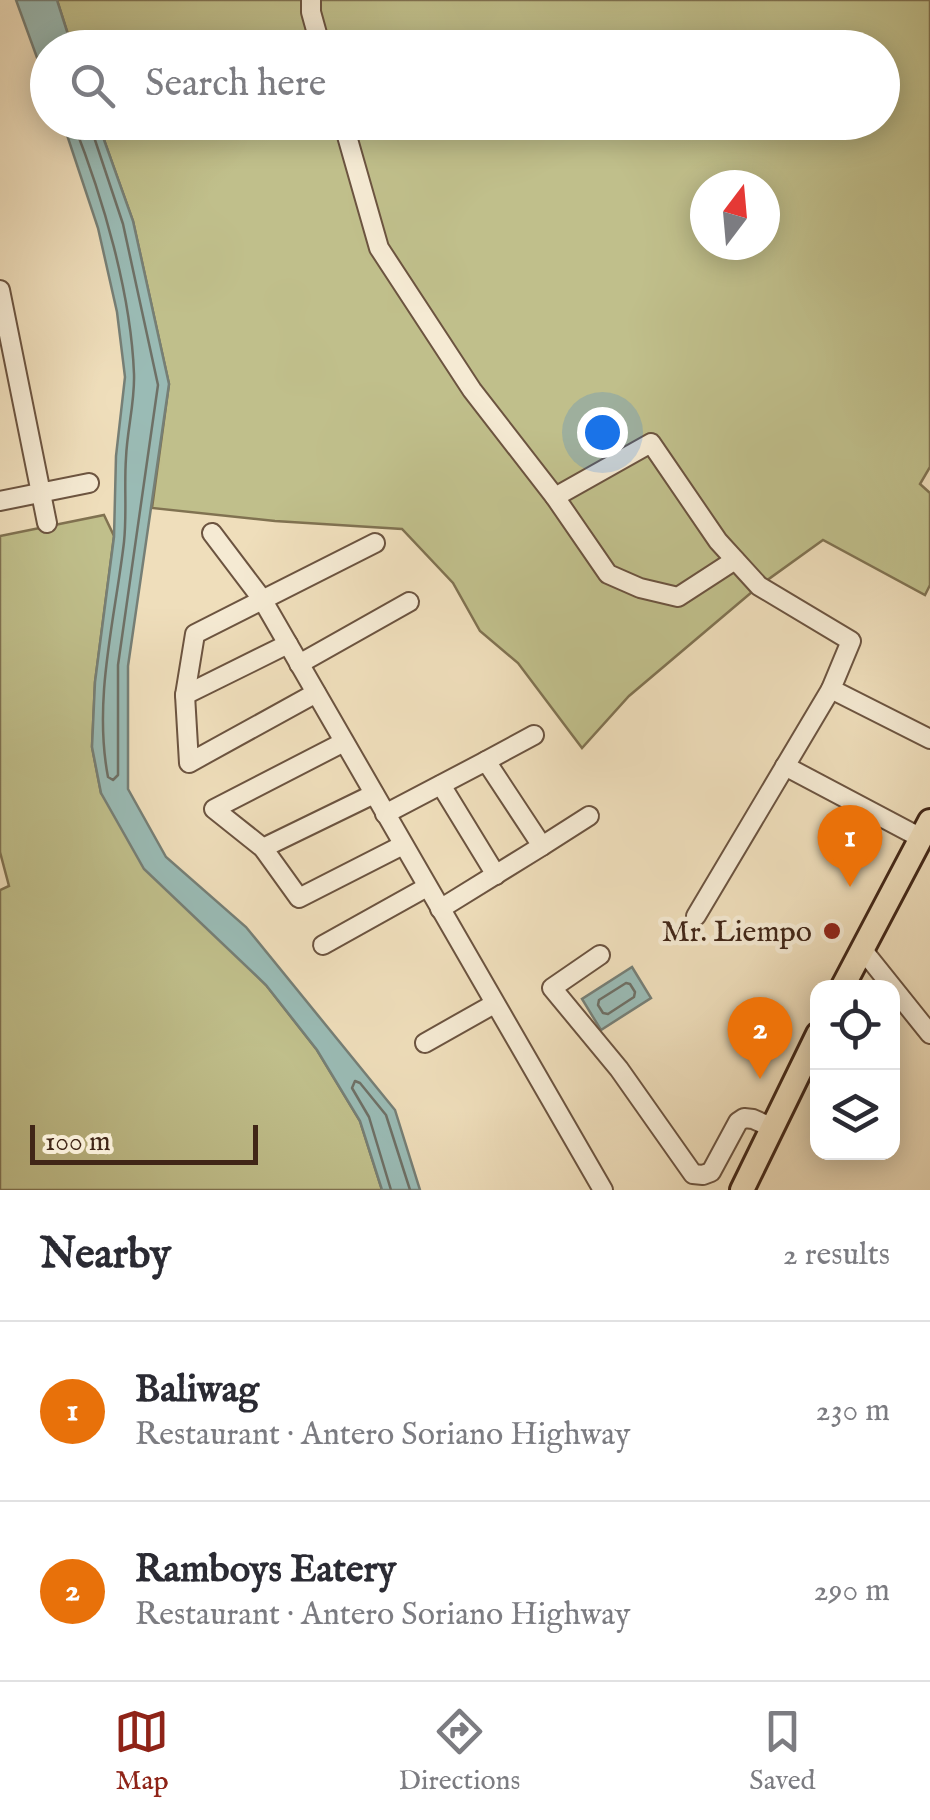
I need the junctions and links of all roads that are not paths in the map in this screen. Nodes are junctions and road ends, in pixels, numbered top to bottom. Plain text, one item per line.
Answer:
1 (311, 0) edge
2 (316, 30) edge
3 (348, 140) edge
4 (0, 290) edge
5 (90, 483) dead end
6 (40, 493) junction
7 (556, 497) junction
8 (0, 501) edge
9 (47, 522) dead end
10 (212, 532) dead end
11 (376, 542) dead end
12 (735, 560) junction
13 (262, 599) junction
14 (409, 602) dead end
15 (288, 644) junction
16 (299, 664) junction
17 (831, 689) junction
18 (316, 693) junction
19 (185, 694) junction
20 (534, 735) dead end
21 (930, 738) edge
22 (344, 742) junction
23 (486, 761) junction
24 (785, 766) junction
25 (440, 785) junction
26 (374, 794) junction
27 (385, 814) junction
28 (589, 816) dead end
29 (926, 830) edge
30 (403, 845) junction
31 (542, 846) junction
32 (264, 848) junction
33 (496, 874) junction
34 (427, 886) junction
35 (440, 910) junction
36 (696, 916) dead end
37 (323, 945) dead end
38 (862, 949) junction
39 (600, 956) dead end
40 (846, 980) edge
41 (494, 1004) junction
42 (930, 1034) edge
43 (425, 1044) dead end
44 (810, 1049) edge
45 (771, 1128) junction
46 (603, 1190) edge
47 (742, 1190) edge

1 - 2 street
3 - 7 street
4 - 6 street
5 - 6 street
6 - 8 street
6 - 9 street
7 - 12 street
7 - 12 street
10 - 13 street
11 - 13 street
12 - 17 street
13 - 15 street
13 - 19 street
14 - 16 street
15 - 16 street
15 - 19 street
16 - 18 street
17 - 21 street
17 - 24 street
18 - 19 street
18 - 22 street
20 - 23 street
22 - 26 street
22 - 32 street
23 - 25 street
23 - 31 street
24 - 29 street
24 - 36 street
25 - 27 street
25 - 33 street
26 - 27 street
26 - 32 street
27 - 30 street
28 - 31 street
29 - 38 main road
30 - 32 street
30 - 34 street
31 - 33 street
33 - 35 street
34 - 35 street
34 - 37 street
35 - 41 street
38 - 40 main road
38 - 42 street
39 - 45 street
41 - 43 street
41 - 46 street
44 - 45 main road
45 - 47 main road

